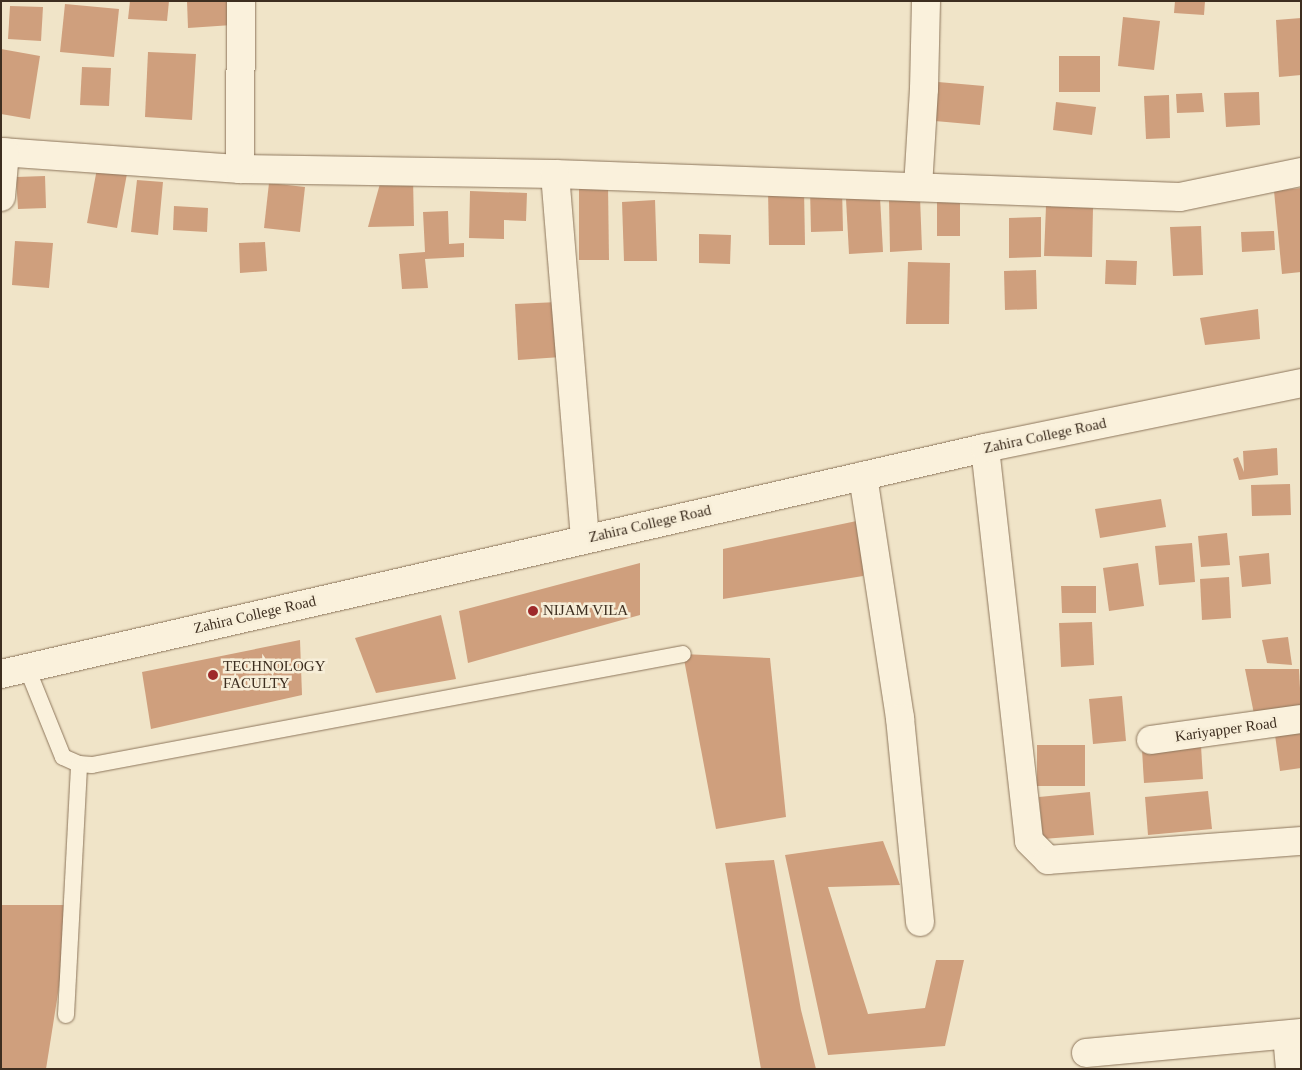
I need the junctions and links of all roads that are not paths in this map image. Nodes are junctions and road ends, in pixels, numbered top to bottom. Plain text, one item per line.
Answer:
1 (241, 1) edge
2 (926, 1) edge
3 (3, 152) edge
4 (240, 169) junction
5 (1301, 172) edge
6 (556, 174) junction
7 (918, 187) junction
8 (1, 197) edge
9 (1301, 384) edge
10 (985, 448) junction
11 (863, 476) junction
12 (585, 539) junction
13 (682, 654) dead end
14 (14, 671) edge
15 (1301, 719) edge
16 (1151, 740) dead end
17 (79, 764) junction
18 (1301, 841) edge
19 (920, 922) dead end
20 (66, 1015) dead end
21 (1294, 1034) edge
22 (1086, 1052) dead end
23 (1290, 1069) edge

1 - 4 street
2 - 7 street
3 - 4 street
3 - 8 street
4 - 6 street
5 - 7 street
6 - 7 street
6 - 12 street
9 - 10 street, Zahira College Road
10 - 11 street, Zahira College Road
10 - 18 street
11 - 12 street, Zahira College Road
11 - 19 street
12 - 14 street, Zahira College Road
13 - 17 lane
14 - 17 lane
15 - 16 street, Kariyapper Road
17 - 20 lane
21 - 22 street
21 - 23 street

